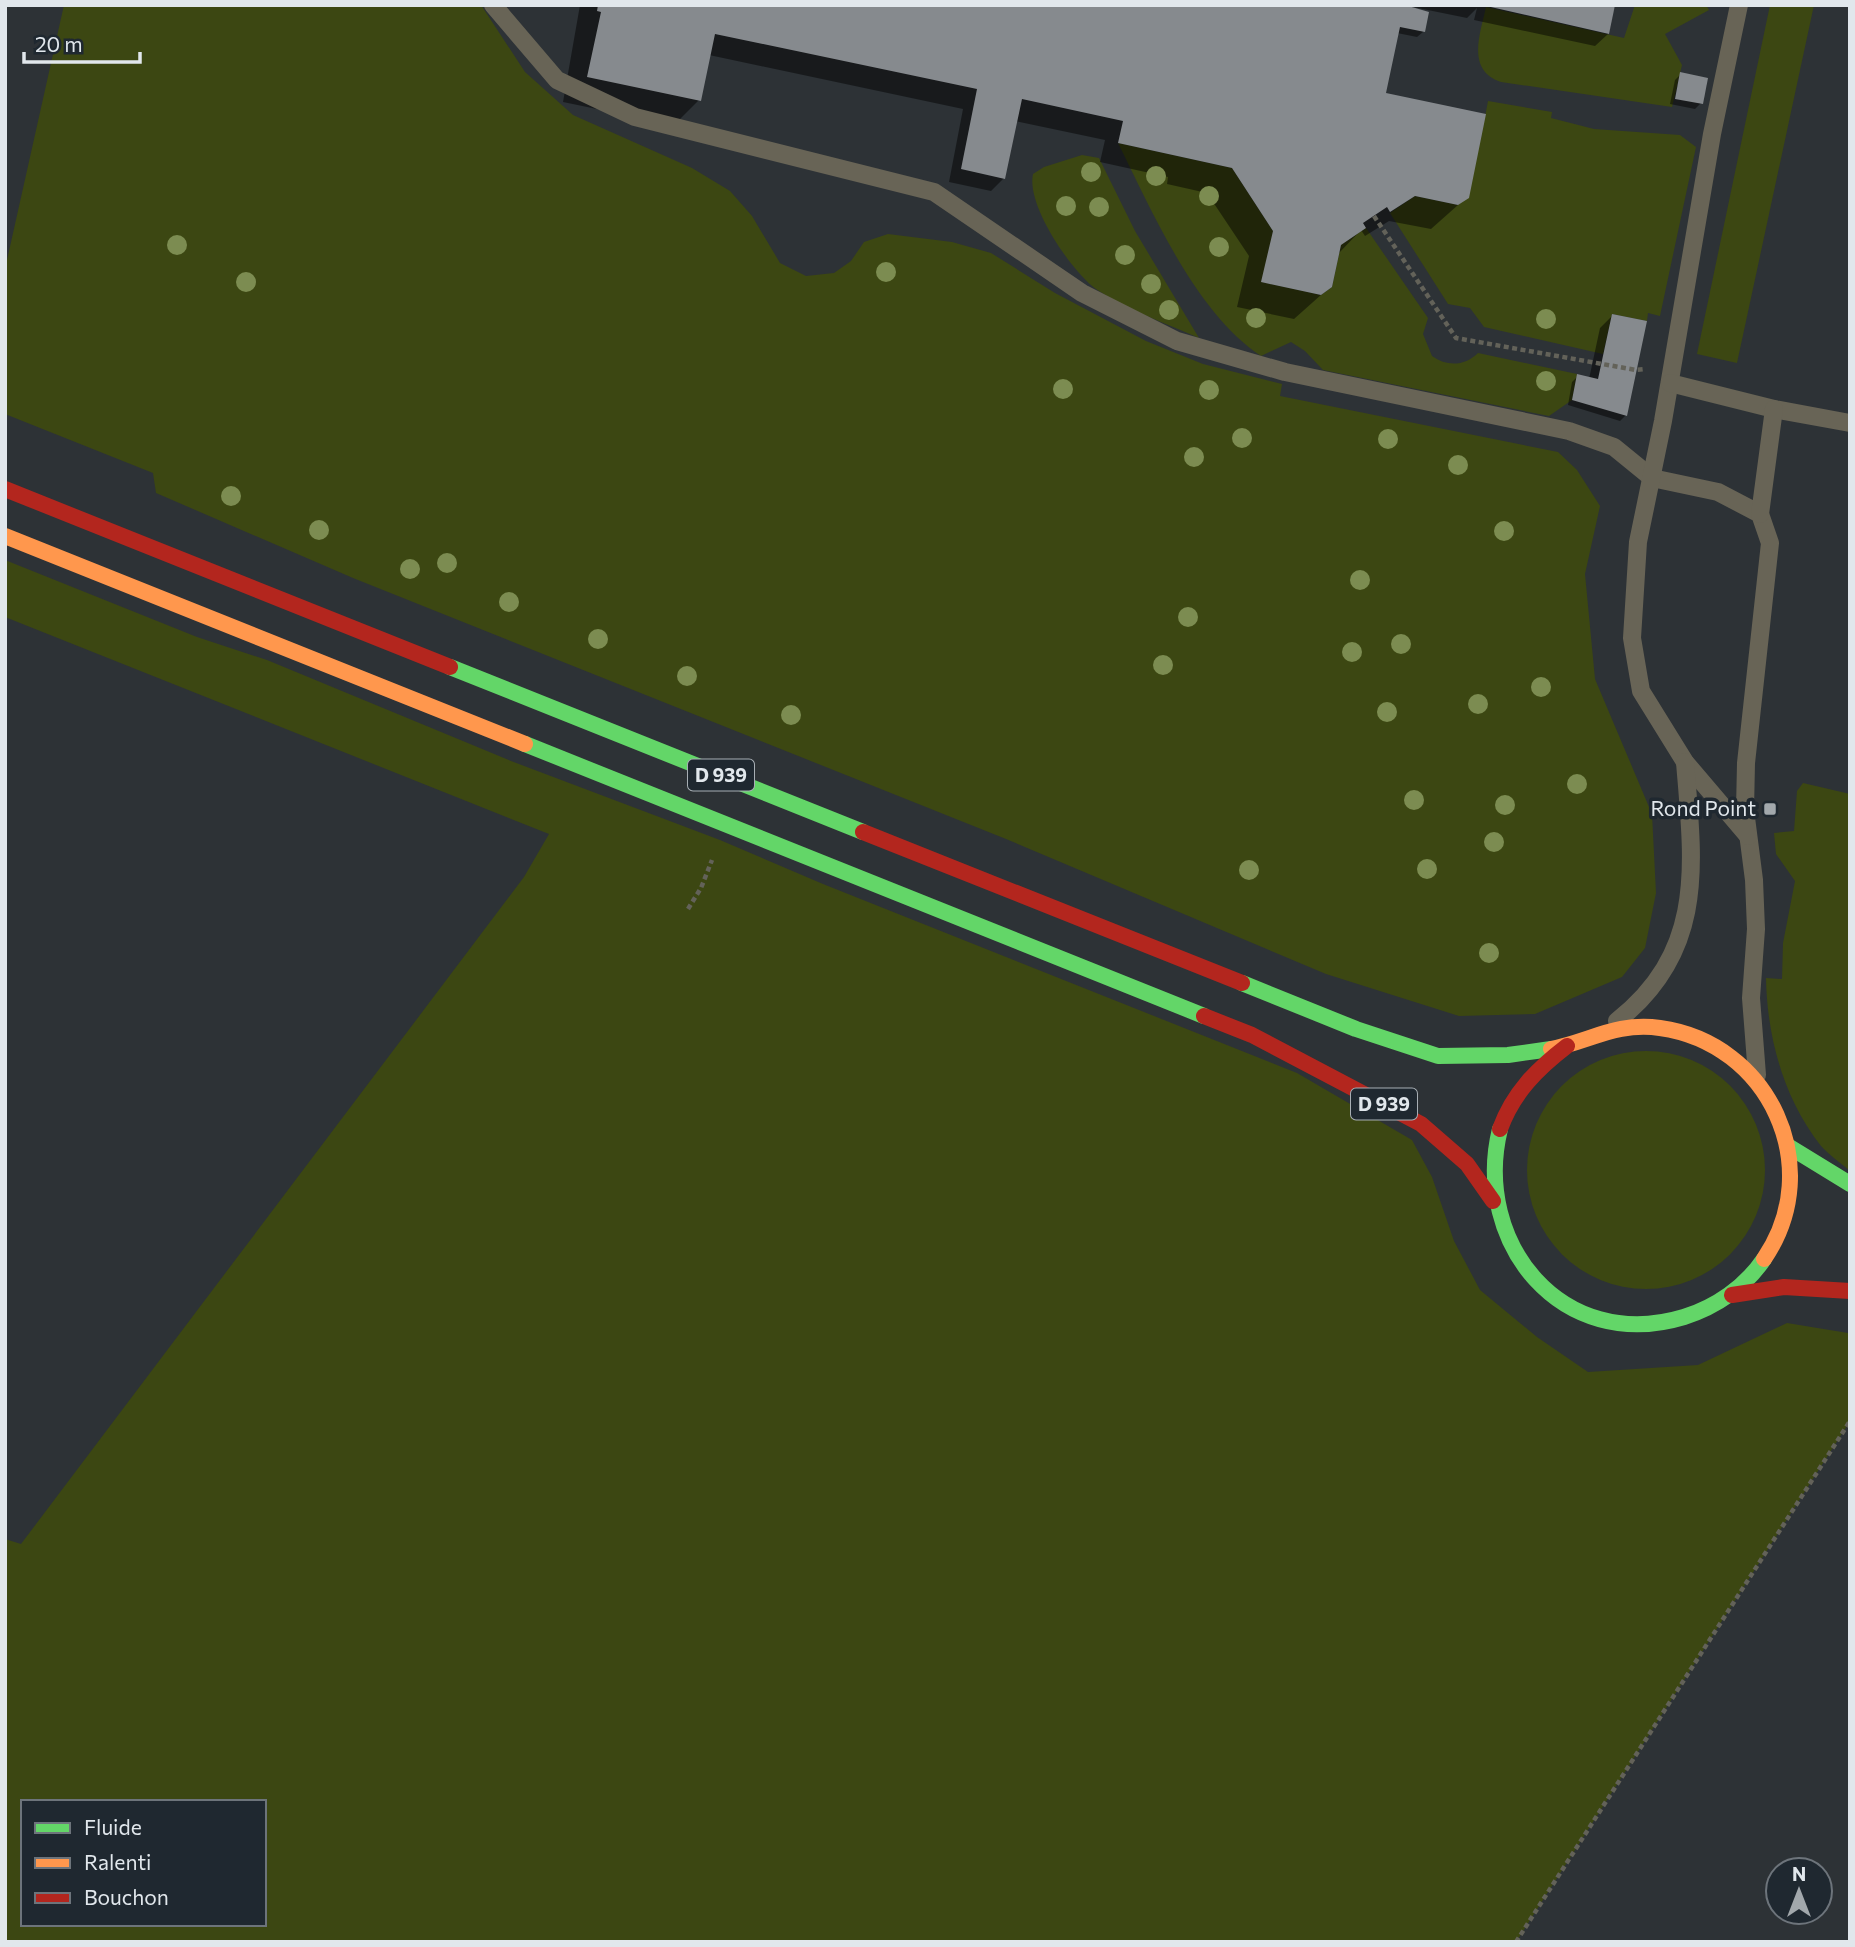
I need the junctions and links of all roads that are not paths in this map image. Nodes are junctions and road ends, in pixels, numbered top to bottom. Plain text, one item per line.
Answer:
1 (493, 5) edge
2 (1739, 5) edge
3 (1670, 383) junction
4 (1774, 409) junction
5 (1850, 423) edge
6 (1652, 478) junction
7 (5, 488) edge
8 (1760, 514) junction
9 (5, 536) edge
10 (1685, 762) junction
11 (1748, 836) junction
12 (1604, 1031) junction
13 (1567, 1046) junction
14 (1758, 1082) junction
15 (1788, 1146) junction
16 (1850, 1184) edge
17 (1493, 1201) junction
18 (1850, 1292) edge
19 (1732, 1295) junction

1 - 6 lane
2 - 3 lane
3 - 4 lane
3 - 6 lane
4 - 5 lane
4 - 8 lane
6 - 8 lane
6 - 10 lane
7 - 13 main road, D 939
8 - 11 lane
9 - 17 main road, D 939
10 - 11 lane
10 - 12 lane
11 - 14 lane
12 - 13 main road
12 - 14 main road
13 - 17 main road
14 - 15 main road
15 - 16 main road
15 - 19 main road
17 - 19 main road
18 - 19 main road

